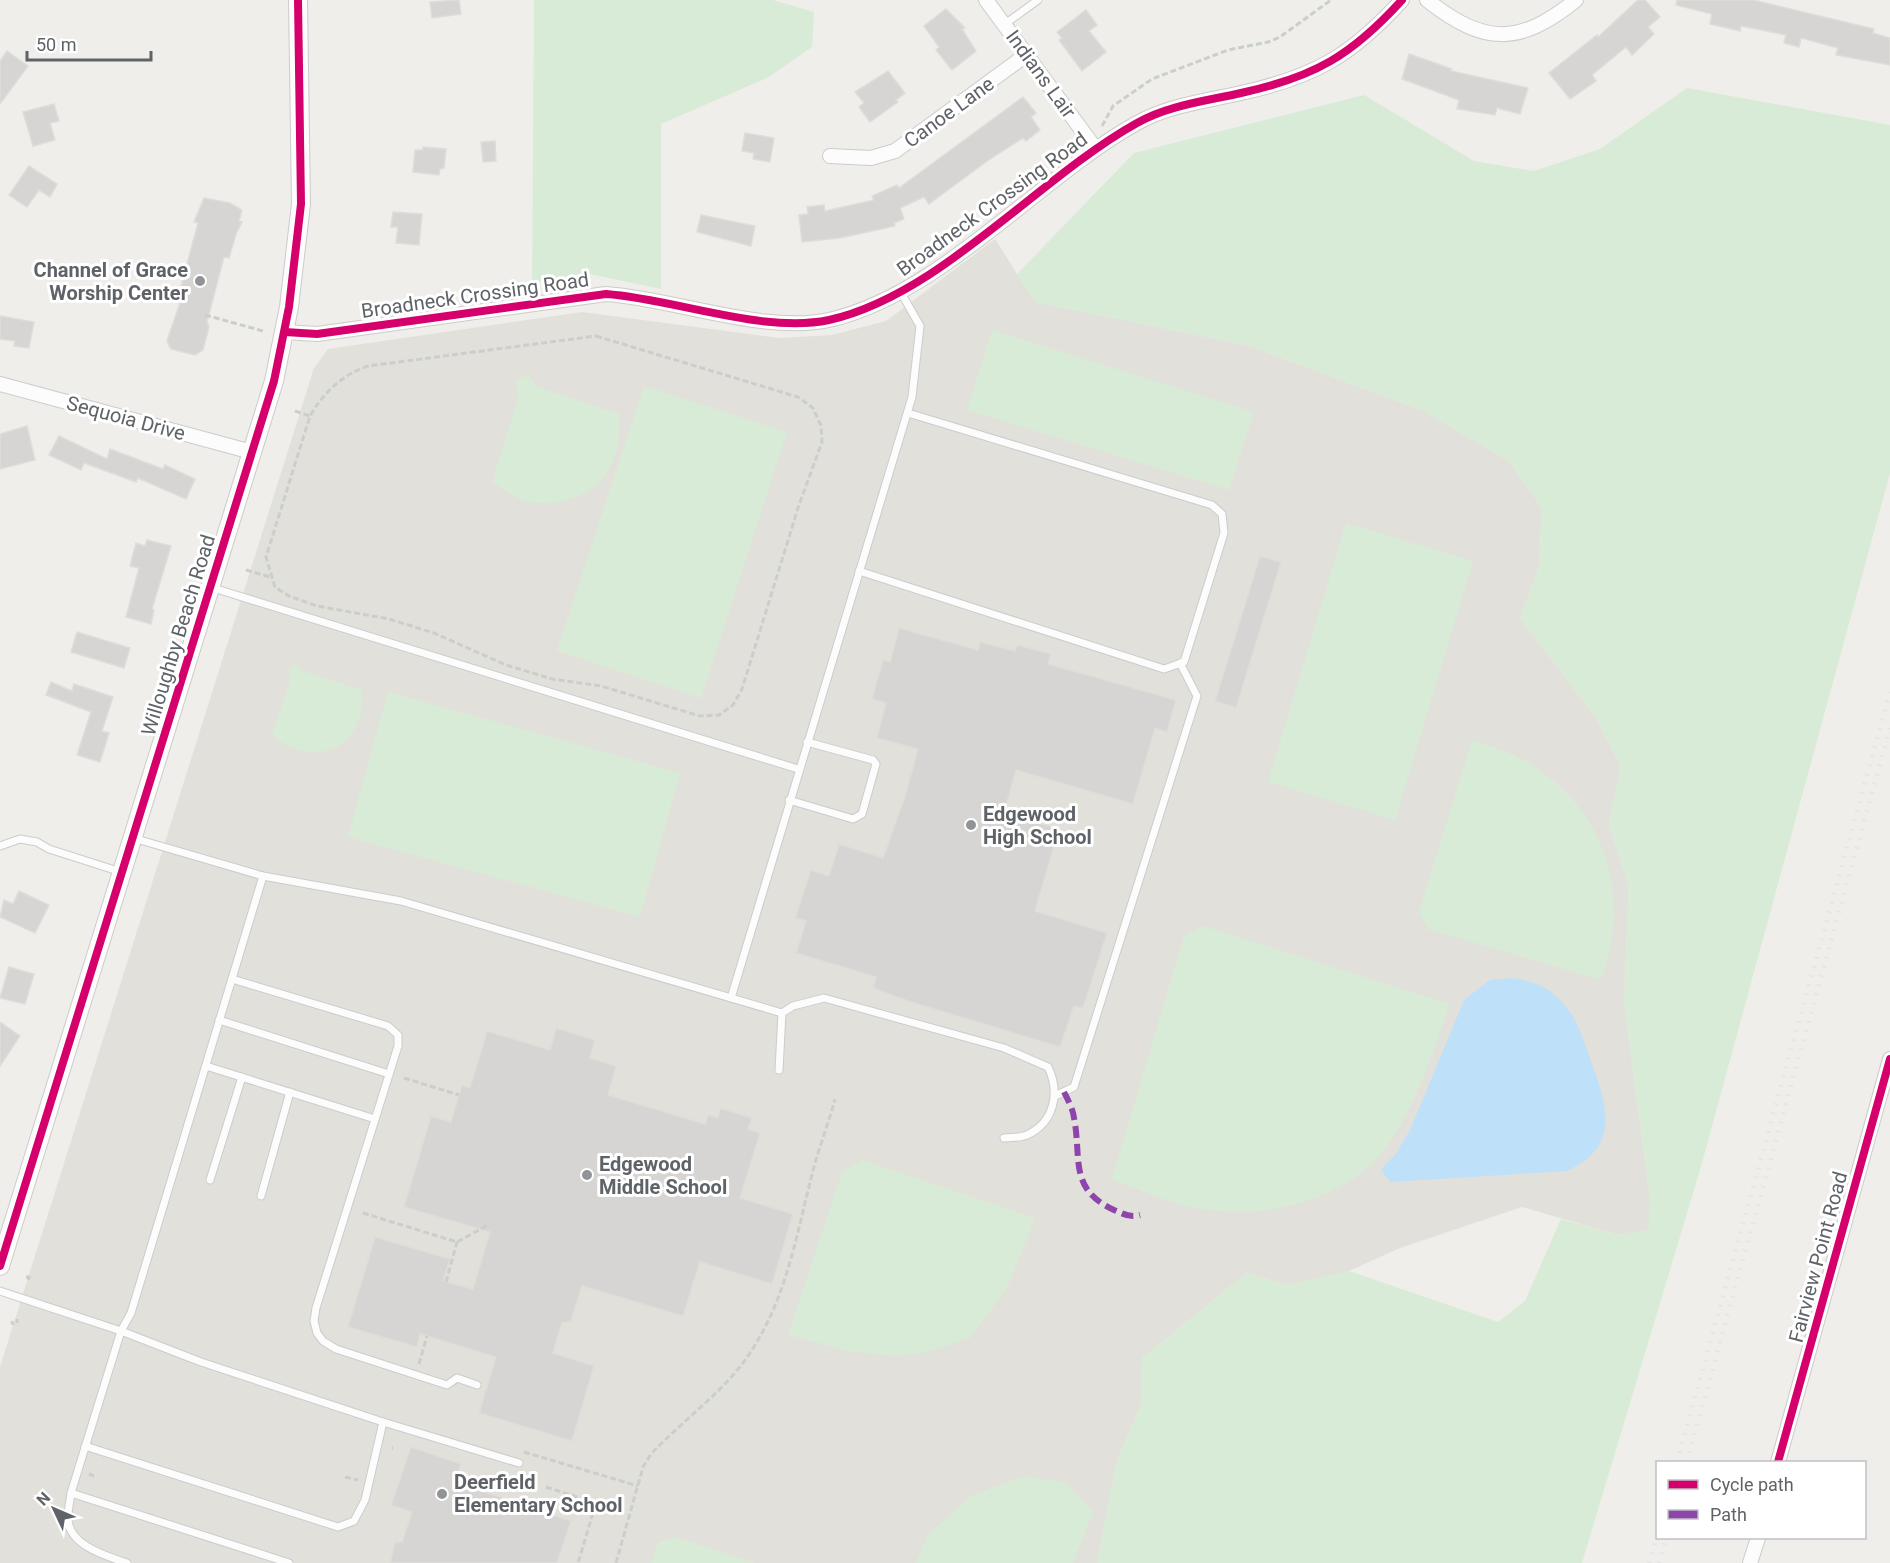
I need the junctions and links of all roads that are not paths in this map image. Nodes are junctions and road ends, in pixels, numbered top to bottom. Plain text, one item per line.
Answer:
1 (298, 0) edge
2 (986, 0) edge
3 (1038, 0) edge
4 (1402, 0) edge
5 (1427, 0) edge
6 (1576, 0) edge
7 (1005, 24) junction
8 (1026, 55) junction
9 (1095, 148) junction
10 (830, 156) dead end
11 (900, 291) junction
12 (285, 332) junction
13 (0, 384) edge
14 (908, 413) junction
15 (252, 452) junction
16 (859, 571) junction
17 (210, 588) junction
18 (1180, 663) junction
19 (807, 742) junction
20 (798, 769) junction
21 (789, 800) junction
22 (132, 837) junction
23 (0, 846) edge
24 (121, 872) junction
25 (263, 876) junction
26 (232, 979) junction
27 (730, 998) junction
28 (782, 1013) junction
29 (219, 1020) junction
30 (1890, 1059) edge
31 (206, 1066) junction
32 (779, 1070) dead end
33 (389, 1074) junction
34 (242, 1077) junction
35 (290, 1092) junction
36 (1055, 1096) junction
37 (375, 1119) junction
38 (1004, 1138) dead end
39 (210, 1180) dead end
40 (261, 1196) dead end
41 (0, 1266) edge
42 (0, 1291) edge
43 (121, 1331) junction
44 (477, 1385) dead end
45 (383, 1422) junction
46 (85, 1446) junction
47 (1778, 1461) edge
48 (519, 1463) dead end
49 (71, 1493) junction
50 (1758, 1539) edge
51 (127, 1563) edge
52 (289, 1563) edge
53 (1750, 1563) edge

1 - 12 street, Willoughby Beach Road
2 - 7 street, Indians Lair
3 - 7 lane
4 - 9 street, Broadneck Crossing Road
5 - 6 street
7 - 8 street, Indians Lair
8 - 9 street, Indians Lair
8 - 10 street, Canoe Lane
9 - 11 street, Broadneck Crossing Road
11 - 12 street, Broadneck Crossing Road
11 - 14 lane
12 - 15 street, Willoughby Beach Road
13 - 15 street, Sequoia Drive
14 - 16 lane
14 - 18 lane
15 - 17 street, Willoughby Beach Road
16 - 18 lane
16 - 19 lane
17 - 20 lane
17 - 22 street, Willoughby Beach Road
18 - 36 lane
19 - 20 lane
19 - 21 lane
20 - 21 lane
21 - 27 lane
22 - 24 street, Willoughby Beach Road
22 - 25 lane
23 - 24 lane
24 - 41 street, Willoughby Beach Road
25 - 26 lane
25 - 27 lane
26 - 29 lane
26 - 33 lane
27 - 28 lane
28 - 32 lane
28 - 36 lane
29 - 31 lane
29 - 33 lane
30 - 47 street, Fairview Point Road
31 - 34 lane
31 - 43 lane
33 - 37 lane
34 - 35 lane
34 - 39 lane
35 - 37 lane
35 - 40 lane
36 - 38 lane
37 - 44 lane
42 - 43 lane
43 - 45 lane
43 - 46 lane
45 - 46 lane
45 - 48 lane
46 - 49 lane
49 - 51 lane
49 - 52 lane
50 - 53 street

